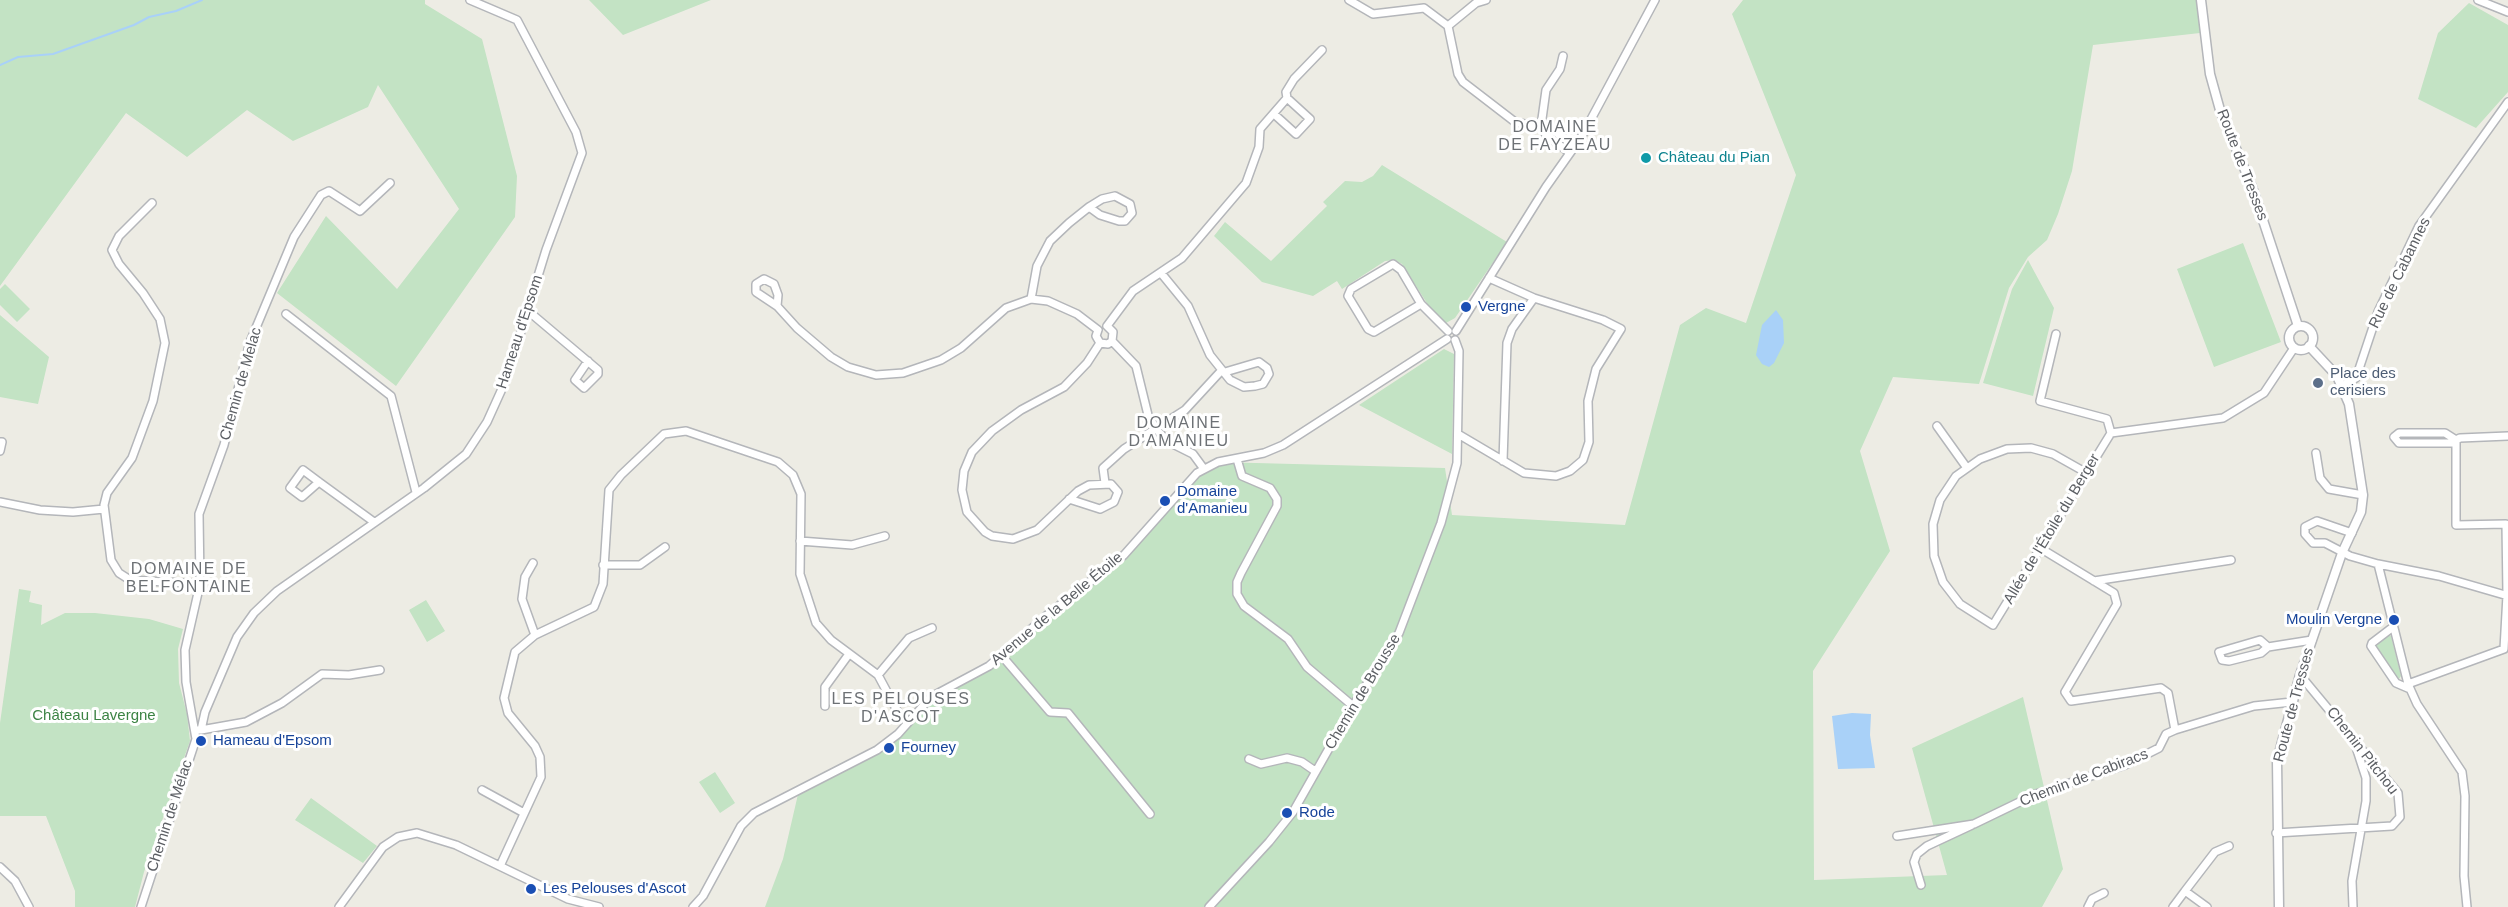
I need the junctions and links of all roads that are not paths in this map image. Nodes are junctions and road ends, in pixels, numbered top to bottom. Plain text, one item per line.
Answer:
1 (470, 0) edge
2 (1349, 0) edge
3 (1486, 0) edge
4 (1655, 0) edge
5 (2201, 0) edge
6 (2478, 0) edge
7 (1423, 4) edge
8 (2508, 12) edge
9 (1448, 26) junction
10 (1322, 50) dead end
11 (1563, 56) dead end
12 (1287, 98) junction
13 (2508, 102) edge
14 (1274, 114) junction
15 (1541, 126) junction
16 (1572, 150) junction
17 (390, 183) dead end
18 (152, 203) dead end
19 (1089, 207) junction
20 (1161, 273) junction
21 (1489, 278) junction
22 (1534, 298) junction
23 (1031, 299) junction
24 (1421, 304) junction
25 (777, 306) dead end
26 (527, 310) junction
27 (286, 314) dead end
28 (1107, 326) junction
29 (2298, 326) junction
30 (1098, 330) junction
31 (1450, 334) junction
32 (2056, 334) dead end
33 (1112, 341) junction
34 (1100, 343) junction
35 (2309, 346) junction
36 (2294, 348) junction
37 (588, 362) dead end
38 (1223, 372) junction
39 (2342, 386) junction
40 (1937, 426) dead end
41 (1157, 430) junction
42 (2111, 433) junction
43 (1458, 434) junction
44 (2508, 436) edge
45 (0, 442) edge
46 (2456, 442) junction
47 (0, 451) edge
48 (2316, 453) dead end
49 (1237, 459) junction
50 (1503, 461) junction
51 (1967, 468) junction
52 (1204, 469) junction
53 (2085, 472) junction
54 (319, 482) dead end
55 (1105, 483) junction
56 (416, 492) junction
57 (2363, 495) junction
58 (1070, 499) junction
59 (0, 502) edge
60 (104, 509) junction
61 (374, 522) junction
62 (2352, 533) junction
63 (885, 536) dead end
64 (800, 541) junction
65 (665, 547) dead end
66 (2040, 548) junction
67 (2342, 553) junction
68 (2231, 560) dead end
69 (533, 563) dead end
70 (2379, 564) junction
71 (603, 565) junction
72 (2094, 581) junction
73 (200, 584) junction
74 (2508, 596) edge
75 (2393, 627) junction
76 (932, 628) dead end
77 (535, 635) junction
78 (2312, 640) junction
79 (2268, 647) junction
80 (2506, 650) edge
81 (849, 654) junction
82 (1002, 656) junction
83 (380, 670) dead end
84 (878, 675) junction
85 (2300, 675) junction
86 (2409, 686) junction
87 (2292, 702) junction
88 (825, 706) dead end
89 (1353, 706) junction
90 (908, 722) junction
91 (199, 730) junction
92 (2175, 730) junction
93 (2354, 740) junction
94 (1249, 759) dead end
95 (1315, 771) junction
96 (482, 789) dead end
97 (1149, 808) dead end
98 (524, 813) junction
99 (1974, 824) junction
100 (2360, 828) junction
101 (2276, 833) junction
102 (1897, 836) dead end
103 (2229, 846) dead end
104 (500, 866) junction
105 (0, 867) edge
106 (1920, 885) dead end
107 (2185, 891) junction
108 (2104, 892) dead end
109 (341, 905) edge
110 (29, 907) edge
111 (141, 907) edge
112 (599, 907) edge
113 (693, 907) edge
114 (1209, 907) edge
115 (2088, 907) edge
116 (2173, 907) edge
117 (2207, 907) edge
118 (2279, 907) edge
119 (2353, 907) edge
120 (2467, 907) edge

1 - 26 street, Hameau d'Epsom
2 - 7 street
3 - 9 street
4 - 16 street, Avenue de la Belle Étoile
5 - 29 street, Route de Tresses
6 - 8 street
7 - 9 street
9 - 15 street
10 - 12 street
11 - 15 street
12 - 14 street
12 - 14 street
13 - 39 street, Rue de Cabannes
14 - 20 street
15 - 16 street
16 - 21 street, Avenue de la Belle Étoile
17 - 73 street, Chemin de Melac
18 - 60 street
19 - 19 street
19 - 23 street
20 - 28 street
20 - 38 street
21 - 22 street
21 - 31 street, Avenue de la Belle Étoile
22 - 50 street
22 - 50 street
23 - 25 street
23 - 30 street
24 - 24 street
24 - 31 street
26 - 37 street
26 - 56 street, Hameau d'Epsom
27 - 56 street
28 - 30 street
28 - 33 street
29 - 35 street
29 - 36 street
30 - 34 street
31 - 43 street, Chemin de Brousse
31 - 49 street, Avenue de la Belle Étoile
32 - 42 street
33 - 34 street
33 - 41 street
34 - 58 street
35 - 36 street
35 - 39 street, Route de Tresses
36 - 42 street
38 - 38 street
38 - 41 street
39 - 57 street, Route de Tresses
40 - 51 street
41 - 52 street
41 - 55 street
42 - 53 street, Allée de l'Étoile du Berger
43 - 50 street
43 - 89 street, Chemin de Brousse
44 - 46 street
45 - 47 street
46 - 46 street
46 - 74 street
48 - 57 street
49 - 52 street, Avenue de la Belle Étoile
49 - 89 street
51 - 53 street
51 - 66 street, Allée de l'Étoile du Berger
52 - 82 street, Avenue de la Belle Étoile
53 - 66 street, Allée de l'Étoile du Berger
54 - 61 street
55 - 58 street
55 - 58 street
56 - 61 street, Hameau d'Epsom
57 - 62 street, Route de Tresses
59 - 60 street
60 - 73 street
61 - 91 street, Hameau d'Epsom
62 - 67 street, Route de Tresses
62 - 67 street
63 - 64 street
64 - 71 street
64 - 81 street
65 - 71 street
66 - 72 street
67 - 70 street
67 - 78 street, Route de Tresses
68 - 72 street
69 - 77 street
70 - 74 street
70 - 75 street
71 - 77 street
72 - 92 street
73 - 91 street, Chemin de Mélac
74 - 80 street
75 - 86 street
75 - 86 street
76 - 84 street
77 - 98 street
78 - 79 street
78 - 85 street, Route de Tresses
79 - 79 street
80 - 86 street
81 - 84 street
81 - 88 street
82 - 90 street, Avenue de la Belle Étoile
82 - 97 street
83 - 91 street
84 - 90 street
85 - 87 street, Route de Tresses
85 - 93 street, Chemin Pitchou
86 - 120 street
87 - 92 street, Chemin de Cabiracs
87 - 101 street, Route de Tresses
89 - 95 street, Chemin de Brousse
90 - 113 street, Avenue de la Belle Étoile
91 - 111 street, Chemin de Mélac
92 - 99 street, Chemin de Cabiracs
93 - 100 street
93 - 100 street, Chemin Pitchou
94 - 95 street
95 - 114 street, Chemin de Brousse
96 - 98 street
98 - 104 street
99 - 102 street, Chemin de Cabiracs
99 - 106 street, Chemin de Cabiracs
100 - 101 street, Chemin Pitchou
100 - 119 street
101 - 118 street, Route de Tresses
103 - 107 street
104 - 109 street
104 - 112 street
105 - 110 street
107 - 116 street
107 - 117 street
108 - 115 street

